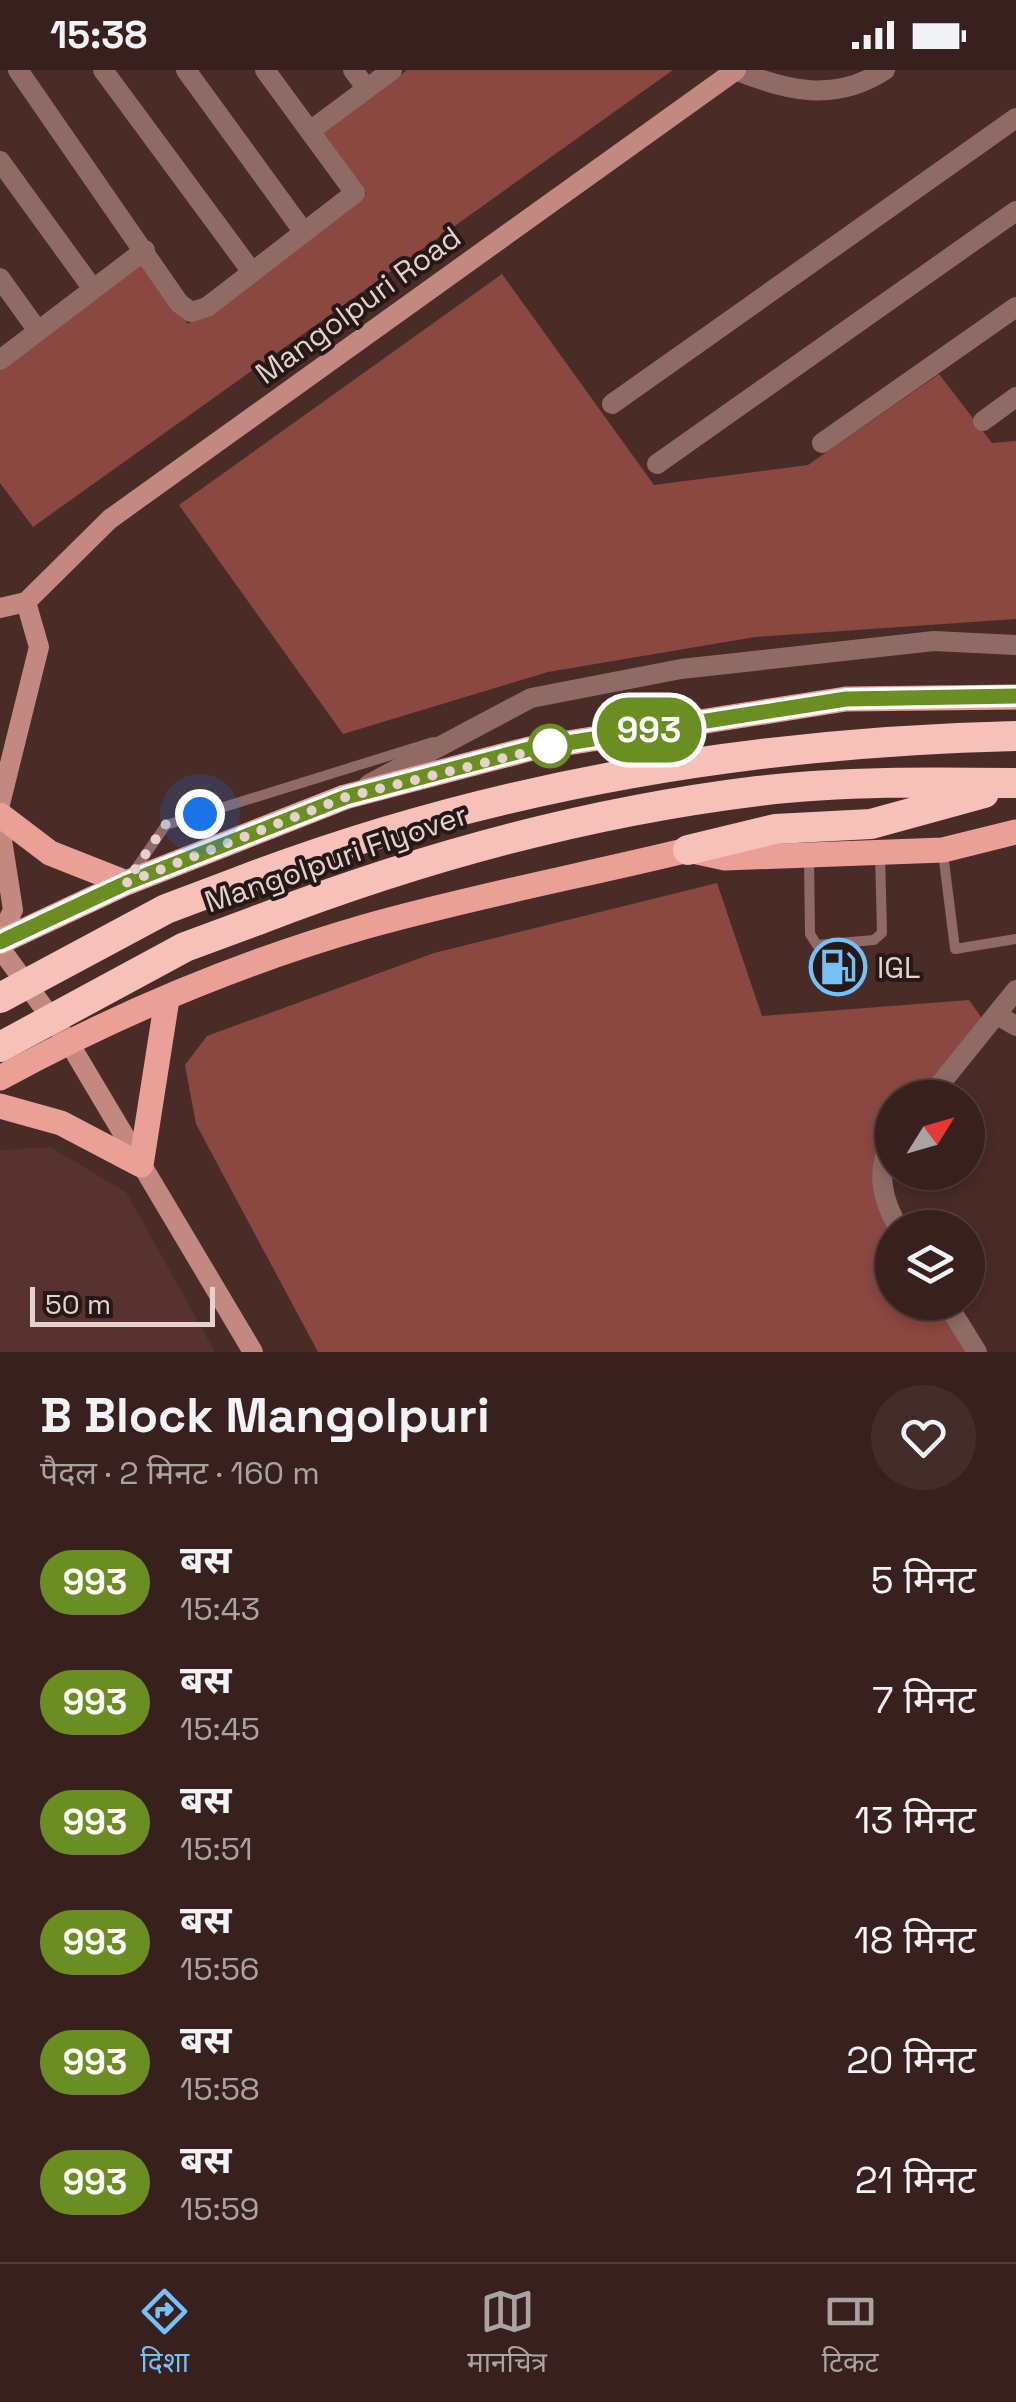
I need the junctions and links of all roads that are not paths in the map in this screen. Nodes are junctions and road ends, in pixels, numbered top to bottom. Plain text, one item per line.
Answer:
1 (18, 70) edge
2 (104, 70) edge
3 (186, 70) edge
4 (265, 70) edge
5 (352, 70) edge
6 (392, 70) edge
7 (736, 70) edge
8 (885, 70) edge
9 (366, 89) junction
10 (1016, 118) edge
11 (310, 132) junction
12 (0, 161) edge
13 (1016, 211) edge
14 (303, 231) junction
15 (146, 250) junction
16 (252, 272) junction
17 (0, 278) edge
18 (94, 289) junction
19 (1016, 307) edge
20 (38, 331) junction
21 (0, 360) edge
22 (1016, 397) edge
23 (612, 404) dead end
24 (983, 421) dead end
25 (822, 443) dead end
26 (657, 464) dead end
27 (26, 602) junction
28 (0, 608) edge
29 (1016, 645) edge
30 (1016, 696) edge
31 (1016, 717) edge
32 (472, 730) junction
33 (1016, 736) edge
34 (984, 737) junction
35 (1016, 783) edge
36 (346, 797) junction
37 (0, 804) edge
38 (0, 815) edge
39 (0, 827) edge
40 (1016, 832) edge
41 (688, 850) junction
42 (943, 850) junction
43 (880, 852) junction
44 (809, 855) junction
45 (126, 883) junction
46 (1016, 939) edge
47 (0, 942) edge
48 (1016, 990) edge
49 (0, 998) edge
50 (167, 999) junction
51 (1007, 1021) edge
52 (68, 1041) junction
53 (0, 1047) edge
54 (0, 1078) edge
55 (947, 1080) edge
56 (0, 1106) edge
57 (142, 1165) junction
58 (957, 1320) edge
59 (253, 1352) edge
60 (977, 1352) edge

1 - 15 street
2 - 16 street
3 - 14 street
4 - 11 street
5 - 9 street
6 - 9 street
7 - 8 street
7 - 27 street, Mangolpuri Road
9 - 11 street
10 - 23 street
11 - 14 street
12 - 18 street
13 - 26 street
14 - 16 street
15 - 16 street
15 - 18 street
17 - 20 street
18 - 20 street
19 - 25 street
20 - 21 street
22 - 24 street
27 - 28 street
27 - 37 street
29 - 32 street
30 - 36 main road
31 - 34 highway
32 - 36 street
32 - 45 lane
33 - 34 highway, Mangolpuri Flyover
34 - 49 highway, Mangolpuri Flyover, bridge
35 - 41 highway
35 - 53 highway, Mangolpuri Flyover, bridge
36 - 45 main road
38 - 45 main road
39 - 47 street
40 - 42 main road
41 - 44 main road
41 - 50 main road
42 - 43 main road
42 - 46 lane
43 - 44 main road
43 - 44 lane
45 - 47 main road
47 - 52 street
48 - 51 street
50 - 52 main road
50 - 57 main road
51 - 55 street
52 - 54 main road
52 - 57 street
56 - 57 main road
57 - 59 street
58 - 60 street

